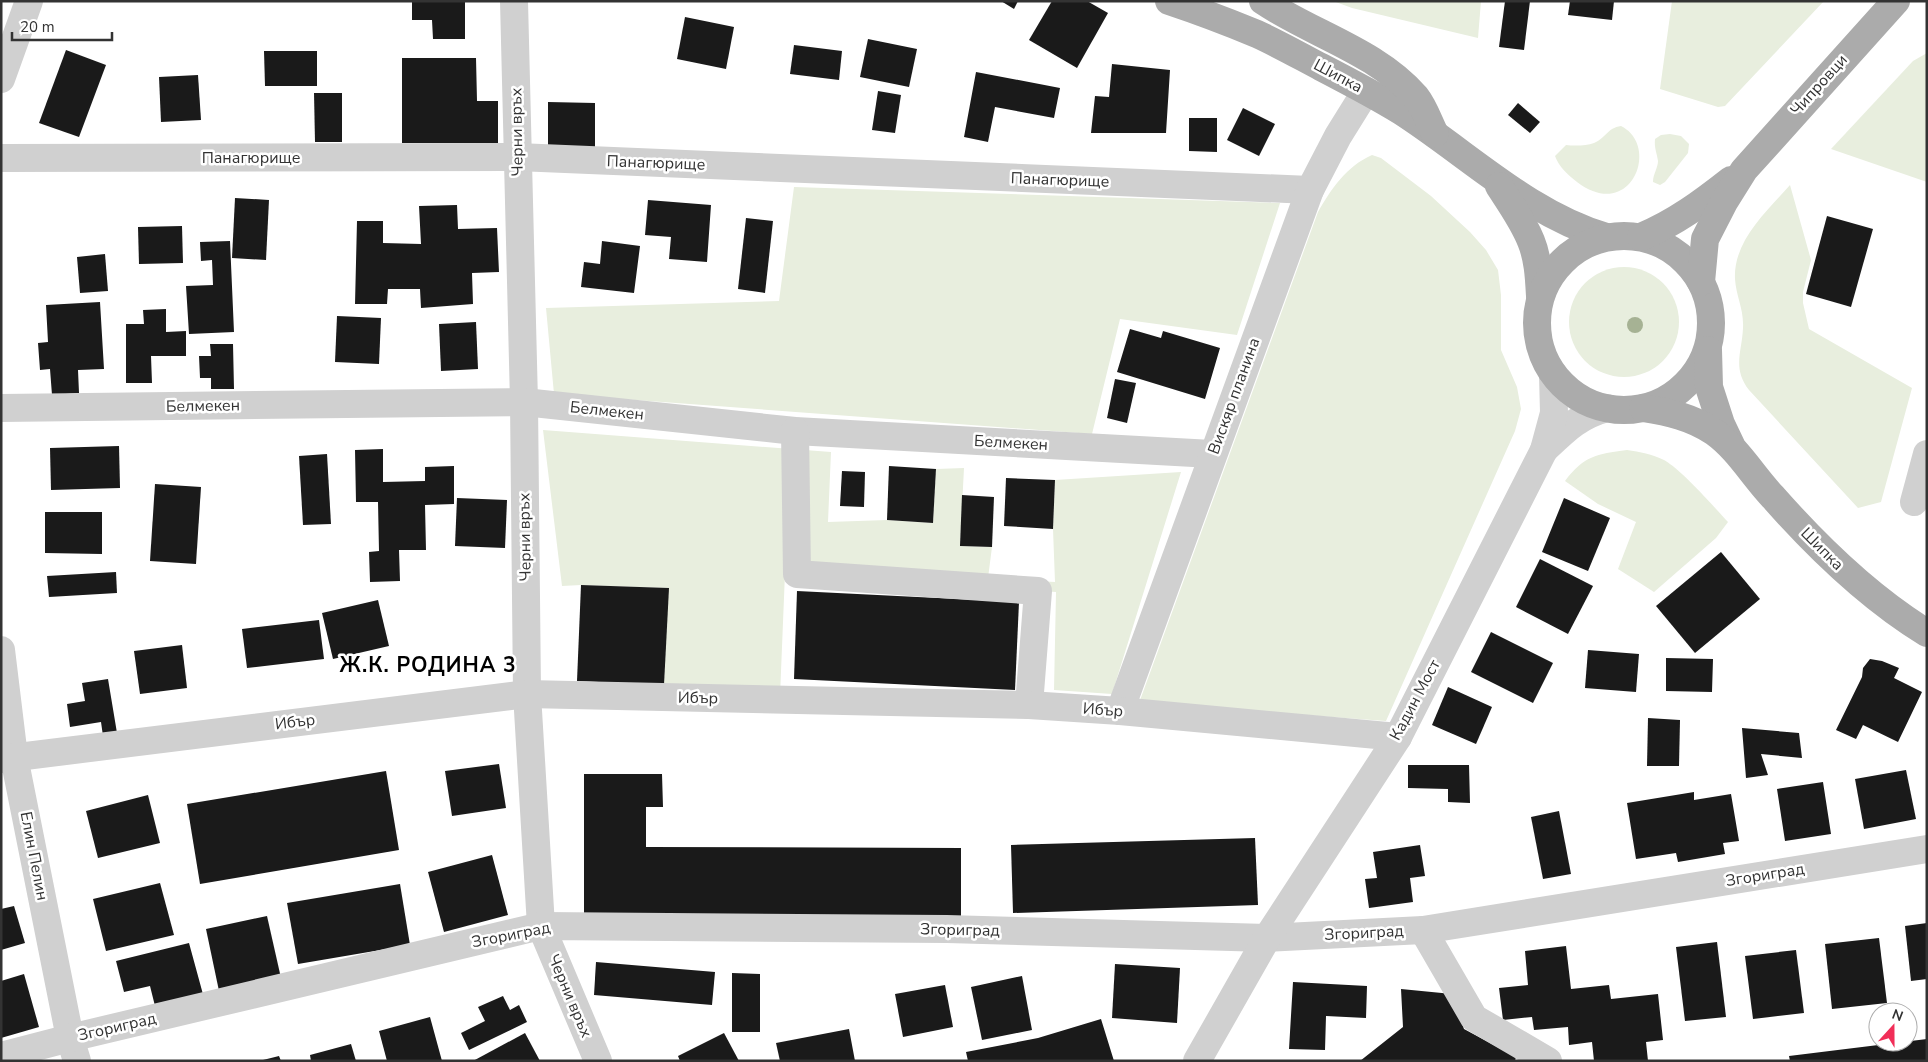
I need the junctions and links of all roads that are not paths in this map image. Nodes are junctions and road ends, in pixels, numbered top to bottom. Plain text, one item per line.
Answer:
1 (29, 1) edge
2 (514, 1) edge
3 (1169, 1) edge
4 (1263, 1) edge
5 (1896, 1) edge
6 (1210, 7) edge
7 (1, 79) edge
8 (1366, 90) junction
9 (1436, 135) junction
10 (1, 158) edge
11 (518, 158) junction
12 (1744, 170) junction
13 (1494, 178) junction
14 (1310, 190) junction
15 (1606, 237) junction
16 (1641, 237) junction
17 (1701, 282) junction
18 (1540, 296) junction
19 (1708, 345) junction
20 (1553, 374) junction
21 (524, 402) junction
22 (1, 408) edge
23 (1607, 408) junction
24 (1642, 408) junction
25 (795, 431) junction
26 (1733, 449) junction
27 (1544, 450) junction
28 (1212, 454) junction
29 (1927, 454) edge
30 (1914, 502) dead end
31 (1927, 633) edge
32 (1, 650) edge
33 (527, 694) junction
34 (1029, 705) junction
35 (1120, 711) junction
36 (1398, 737) junction
37 (7, 758) edge
38 (1927, 849) edge
39 (541, 926) junction
40 (1423, 930) junction
41 (1267, 938) junction
42 (74, 1049) edge
43 (1, 1056) edge
44 (598, 1061) edge
45 (1197, 1061) edge
46 (1548, 1061) edge

1 - 7 street
2 - 11 street, Черни връх
3 - 6 main road, Шипка
4 - 9 main road
5 - 12 main road, Чипровци
6 - 8 main road, Шипка
8 - 9 main road, Шипка
8 - 14 street, Вискяр планина
9 - 13 main road, Шипка
10 - 11 street, Панагюрище
11 - 14 street, Панагюрище
11 - 21 street, Черни връх
12 - 16 main road, Чипровци
12 - 17 main road, Чипровци
13 - 15 main road, Шипка
13 - 18 main road, Шипка
14 - 28 street, Вискяр планина
15 - 16 main road, Шипка
15 - 18 main road, Шипка
16 - 17 main road, Шипка
17 - 19 main road, Шипка
18 - 20 main road, Шипка
19 - 24 main road, Шипка
19 - 26 main road, Шипка
20 - 23 main road, Шипка
20 - 27 street, Кадин Мост
21 - 22 street, Белмекен
21 - 25 street, Белмекен
21 - 33 street, Черни връх
23 - 24 main road, Шипка
23 - 27 street, Кадин Мост
24 - 26 main road, Шипка
25 - 28 street, Белмекен
25 - 34 street
26 - 31 main road, Шипка
27 - 36 street, Кадин Мост
28 - 35 street, Вискяр планина
29 - 30 street
32 - 37 street, Елин Пелин
33 - 34 street, Ибър
33 - 37 street, Ибър
33 - 39 street, Черни връх
34 - 35 street, Ибър
35 - 36 street, Ибър
36 - 41 street, Кадин Мост
37 - 42 street, Елин Пелин
38 - 40 street, Згориград
39 - 41 street, Згориград
39 - 42 street, Згориград
39 - 44 street, Черни връх
40 - 41 street, Згориград
40 - 46 street
41 - 45 street, Кадин Мост
42 - 43 street, Згориград

